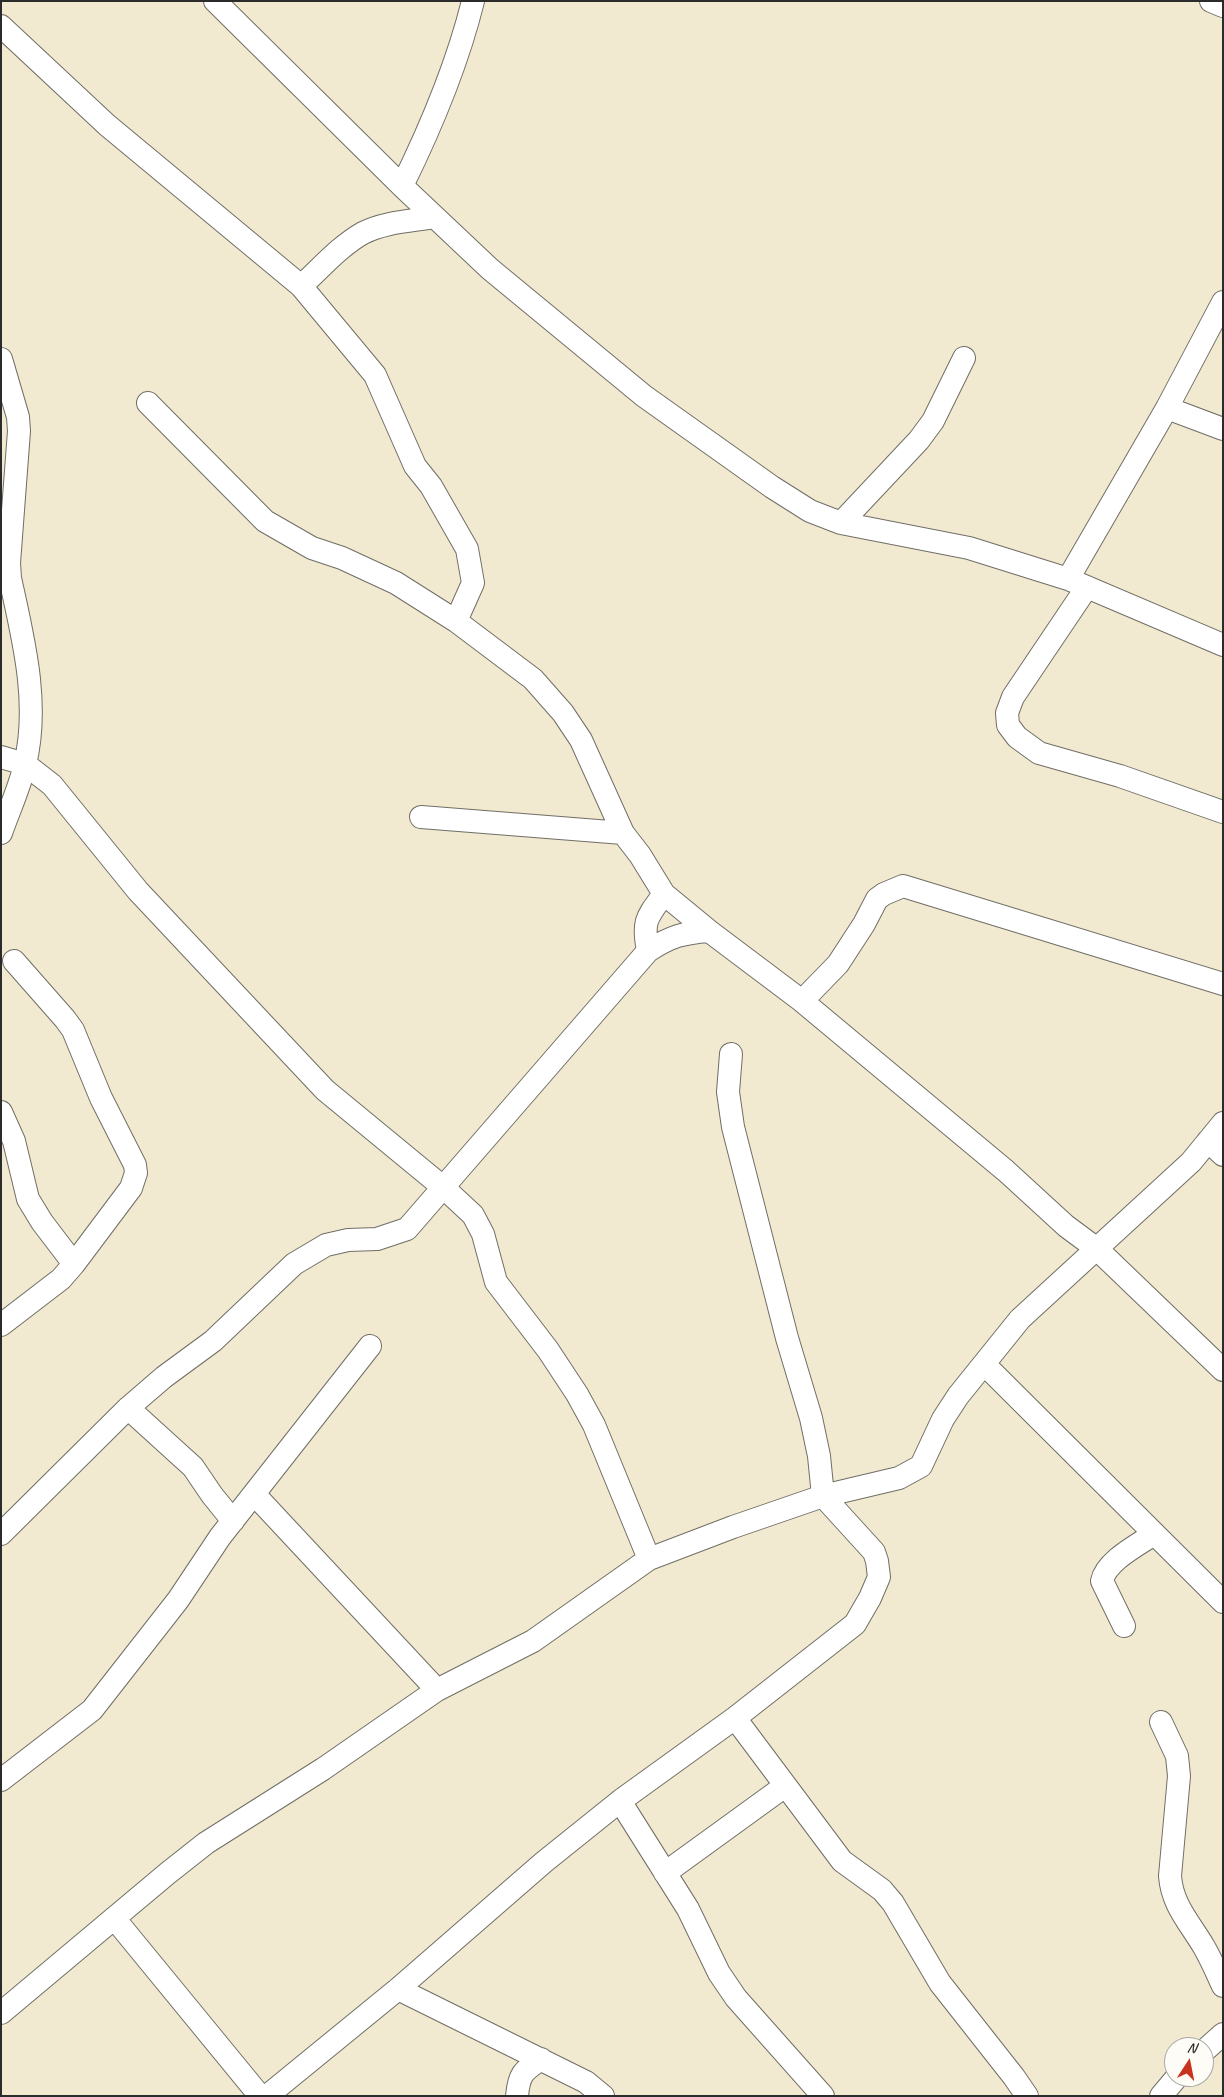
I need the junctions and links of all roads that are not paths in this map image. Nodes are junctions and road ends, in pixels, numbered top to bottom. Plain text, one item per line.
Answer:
1 (215, 1) edge
2 (473, 1) edge
3 (1211, 1) edge
4 (1223, 6) edge
5 (1, 26) edge
6 (402, 186) junction
7 (435, 217) junction
8 (301, 286) junction
9 (1223, 302) edge
10 (964, 358) dead end
11 (1, 359) edge
12 (148, 403) dead end
13 (1167, 408) junction
14 (1223, 429) edge
15 (7, 494) edge
16 (841, 523) junction
17 (1078, 583) junction
18 (456, 621) junction
19 (1219, 637) edge
20 (1, 757) edge
21 (25, 764) junction
22 (1223, 812) edge
23 (421, 817) dead end
24 (1, 833) edge
25 (623, 833) junction
26 (664, 894) junction
27 (709, 931) junction
28 (648, 951) junction
29 (14, 961) dead end
30 (1223, 984) edge
31 (802, 1001) junction
32 (730, 1054) dead end
33 (1, 1112) edge
34 (1223, 1123) edge
35 (1215, 1148) edge
36 (444, 1188) junction
37 (1097, 1249) junction
38 (74, 1264) junction
39 (1, 1325) edge
40 (370, 1346) dead end
41 (984, 1364) junction
42 (1223, 1370) edge
43 (128, 1408) junction
44 (255, 1495) junction
45 (823, 1496) junction
46 (233, 1520) junction
47 (1, 1534) edge
48 (1154, 1534) junction
49 (649, 1560) junction
50 (1223, 1602) edge
51 (1124, 1626) dead end
52 (437, 1690) junction
53 (735, 1718) junction
54 (1161, 1722) dead end
55 (1, 1780) edge
56 (785, 1786) junction
57 (620, 1802) junction
58 (665, 1873) junction
59 (114, 1918) junction
60 (1223, 1986) edge
61 (398, 1989) junction
62 (1, 2013) edge
63 (541, 2059) junction
64 (260, 2096) edge
65 (267, 2096) edge
66 (517, 2096) edge
67 (603, 2096) edge
68 (823, 2096) edge
69 (1027, 2096) edge

1 - 6 street
2 - 6 street
3 - 4 street
5 - 8 street
6 - 7 street
7 - 8 street
7 - 16 street
8 - 18 street
9 - 13 street
10 - 16 street
11 - 15 street
12 - 18 street
13 - 14 street
13 - 17 street
15 - 21 street
16 - 17 street
17 - 19 street
17 - 22 street
18 - 25 street
20 - 21 street
21 - 24 street
21 - 36 street
23 - 25 street
25 - 26 street
26 - 27 street
26 - 28 street
27 - 28 street
27 - 31 street
28 - 36 street
29 - 38 street
30 - 31 street
31 - 37 street
32 - 45 street
33 - 38 street
34 - 35 street
35 - 37 street
36 - 43 street
36 - 49 street
37 - 41 street
37 - 42 street
38 - 39 street
40 - 44 street
41 - 45 street
41 - 48 street
43 - 46 street
43 - 47 street
44 - 46 street
44 - 52 street
45 - 49 street
45 - 53 street
46 - 55 street
48 - 50 street
48 - 51 street
49 - 52 street
52 - 59 street
53 - 56 street
53 - 57 street
54 - 60 street
56 - 58 street
56 - 69 street
57 - 58 street
57 - 61 street
58 - 68 street
59 - 62 street
59 - 64 street
61 - 63 street
61 - 65 street
63 - 66 street
63 - 67 street

